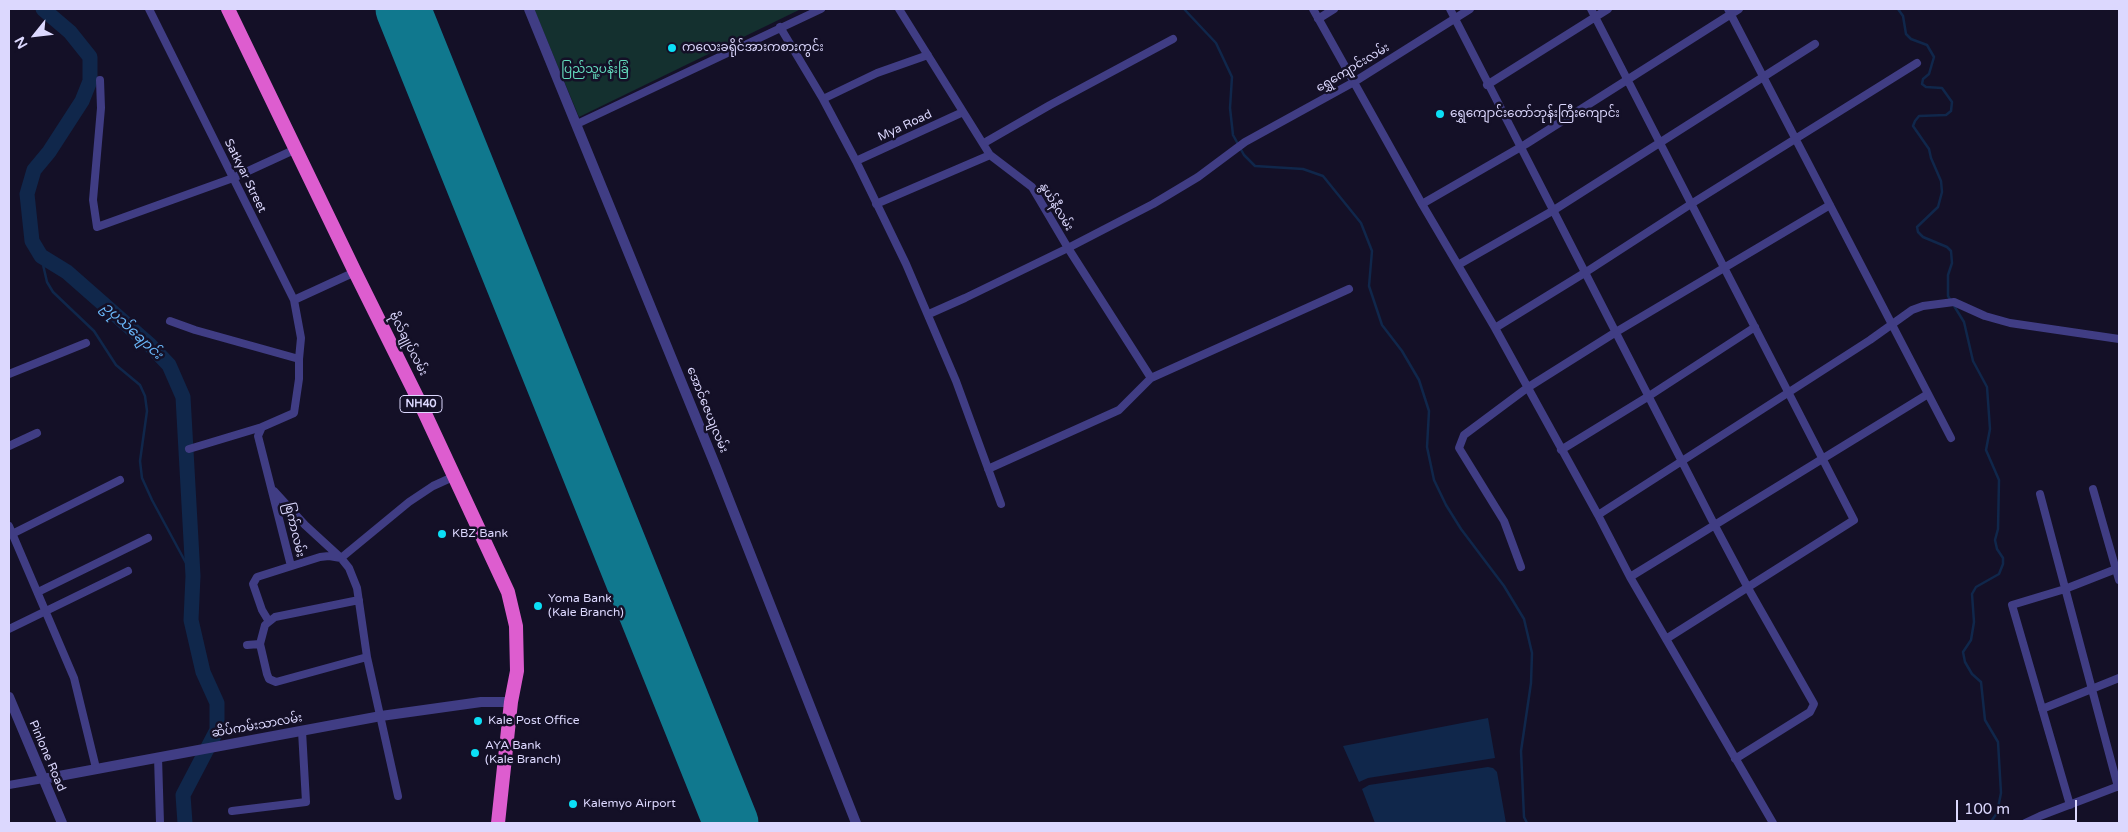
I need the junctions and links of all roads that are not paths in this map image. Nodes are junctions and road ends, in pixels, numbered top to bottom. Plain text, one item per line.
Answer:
1 (150, 9) edge
2 (228, 9) edge
3 (529, 9) edge
4 (821, 9) edge
5 (899, 9) edge
6 (1313, 9) edge
7 (1334, 9) edge
8 (1450, 9) edge
9 (1470, 9) edge
10 (1591, 9) edge
11 (1608, 9) edge
12 (1740, 9) edge
13 (1730, 11) edge
14 (1595, 17) junction
15 (1454, 18) junction
16 (1318, 19) junction
17 (780, 27) junction
18 (1173, 39) dead end
19 (1815, 44) dead end
20 (928, 55) junction
21 (1917, 63) dead end
22 (1763, 76) junction
23 (100, 80) dead end
24 (1627, 81) junction
25 (1354, 82) junction
26 (1487, 85) junction
27 (823, 99) junction
28 (963, 112) junction
29 (577, 124) junction
30 (1796, 138) junction
31 (1660, 141) junction
32 (984, 143) junction
33 (1520, 147) junction
34 (296, 149) junction
35 (990, 155) junction
36 (856, 161) junction
37 (233, 178) junction
38 (876, 204) junction
39 (1422, 204) junction
40 (1691, 204) junction
41 (1830, 205) junction
42 (1554, 210) junction
43 (1068, 248) junction
44 (1458, 266) junction
45 (1724, 269) junction
46 (355, 272) junction
47 (1586, 272) junction
48 (1349, 289) dead end
49 (294, 300) junction
50 (928, 314) junction
51 (170, 321) dead end
52 (1892, 323) junction
53 (1755, 327) junction
54 (1495, 328) junction
55 (1616, 332) junction
56 (2119, 339) edge
57 (86, 343) dead end
58 (299, 359) junction
59 (9, 374) edge
60 (1151, 378) junction
61 (1527, 388) junction
62 (1787, 392) junction
63 (1928, 394) junction
64 (1650, 396) junction
65 (262, 428) junction
66 (37, 433) dead end
67 (1950, 438) dead end
68 (9, 446) edge
69 (189, 450) dead end
70 (1561, 450) junction
71 (1822, 460) junction
72 (1683, 461) junction
73 (988, 469) junction
74 (454, 476) junction
75 (120, 480) dead end
76 (272, 489) junction
77 (2093, 489) dead end
78 (2040, 494) dead end
79 (1001, 504) dead end
80 (1598, 515) junction
81 (1714, 524) junction
82 (10, 530) edge
83 (148, 538) dead end
84 (341, 558) junction
85 (290, 566) junction
86 (1521, 566) dead end
87 (2116, 569) junction
88 (128, 571) dead end
89 (1630, 576) junction
90 (2119, 580) edge
91 (1748, 588) junction
92 (2065, 589) junction
93 (38, 592) junction
94 (359, 600) junction
95 (46, 610) junction
96 (268, 620) junction
97 (9, 628) edge
98 (1666, 640) junction
99 (247, 644) dead end
100 (260, 644) junction
101 (367, 657) junction
102 (2119, 678) edge
103 (2092, 689) junction
104 (9, 697) edge
105 (511, 702) junction
106 (2042, 709) junction
107 (381, 716) junction
108 (302, 732) junction
109 (158, 757) junction
110 (1735, 759) junction
111 (96, 768) junction
112 (43, 779) junction
113 (9, 785) edge
114 (2118, 787) edge
115 (398, 796) dead end
116 (2070, 805) junction
117 (232, 811) dead end
118 (62, 823) edge
119 (160, 823) edge
120 (498, 823) edge
121 (856, 823) edge
122 (1773, 823) edge
123 (2025, 823) edge

1 - 37 street, Satkyar Street
2 - 34 highway, ဗိုလ်ချုပ်လမ်း / NH40
3 - 29 street, အောင်ဇေယျလမ်း
4 - 17 street
5 - 20 street, နွယ်နီလမ်း
6 - 16 street
7 - 16 street
8 - 15 street
9 - 15 street, ရွှေကျောင်းလမ်း
10 - 14 street
11 - 14 street
12 - 13 street
13 - 22 street
13 - 24 street
14 - 24 street
14 - 26 street
15 - 25 street, ရွှေကျောင်းလမ်း
15 - 26 street
16 - 25 street
17 - 27 street
17 - 29 street
18 - 32 street
19 - 22 street
20 - 27 street
20 - 28 street, နွယ်နီလမ်း
21 - 30 street
22 - 30 street
22 - 31 street
23 - 37 street
24 - 31 street
24 - 33 street
25 - 39 street
25 - 43 street, ရွှေကျောင်းလမ်း
26 - 33 street
27 - 36 street
28 - 32 street, နွယ်နီလမ်း
28 - 36 street, Mya Road
29 - 121 street, အောင်ဇေယျလမ်း
30 - 40 street
30 - 41 street
31 - 40 street
31 - 42 street
32 - 35 street, နွယ်နီလမ်း
33 - 39 street
33 - 42 street
34 - 37 street
34 - 46 highway, ဗိုလ်ချုပ်လမ်း / NH40
35 - 38 street
35 - 43 street, နွယ်နီလမ်း
36 - 38 street
37 - 49 street, Satkyar Street
38 - 50 street
39 - 44 street
40 - 45 street
40 - 47 street
41 - 45 street
41 - 52 street
42 - 44 street
42 - 47 street
43 - 50 street, ရွှေကျောင်းလမ်း
43 - 60 street, နွယ်နီလမ်း
44 - 54 street
45 - 53 street
45 - 55 street
46 - 49 street
46 - 74 highway, ဗိုလ်ချုပ်လမ်း / NH40
47 - 54 street
47 - 55 street
48 - 60 street
49 - 58 street, Satkyar Street
50 - 73 street
51 - 58 street
52 - 56 street
52 - 62 street
52 - 63 street
53 - 62 street
53 - 64 street
54 - 61 street
55 - 61 street
55 - 64 street
57 - 59 street
58 - 65 street
60 - 73 street
61 - 70 street
61 - 86 street
62 - 71 street
62 - 72 street
63 - 67 street
63 - 71 street
64 - 70 street
64 - 72 street
65 - 69 street
65 - 76 street, စြက်ာလမ်း
66 - 68 street
70 - 80 street
71 - 81 street
71 - 91 street
72 - 80 street
72 - 81 street
73 - 79 street
74 - 84 street
74 - 105 highway, ဗိုလ်ချုပ်လမ်း / NH40
75 - 82 street
76 - 84 street
76 - 85 street, စြက်ာလမ်း
77 - 87 street
78 - 92 street
80 - 89 street
81 - 89 street
81 - 91 street
82 - 93 street
83 - 93 street
84 - 85 street, စြက်ာလမ်း
84 - 94 street
85 - 96 street
87 - 90 street
87 - 92 street
88 - 95 street
89 - 98 street
91 - 98 street
91 - 110 street
92 - 103 street
92 - 106 street
93 - 95 street
94 - 96 street
94 - 101 street
95 - 97 street
95 - 111 street
96 - 100 street
98 - 110 street
99 - 100 street
100 - 101 street
101 - 107 street
102 - 103 street
103 - 106 street
103 - 114 street
104 - 112 street, Pinlone Road
105 - 107 street, ဆိပ်ကမ်းသာလမ်း
105 - 120 highway, ဗိုလ်ချုပ်လမ်း / NH40
106 - 116 street
107 - 108 street, ဆိပ်ကမ်းသာလမ်း
107 - 115 street
108 - 109 street, ဆိပ်ကမ်းသာလမ်း
108 - 117 street
109 - 111 street, ဆိပ်ကမ်းသာလမ်း
109 - 119 street
110 - 122 street
111 - 112 street, ဆိပ်ကမ်းသာလမ်း
112 - 113 street, ဆိပ်ကမ်းသာလမ်း
112 - 118 street, Pinlone Road
114 - 116 street
116 - 123 street

